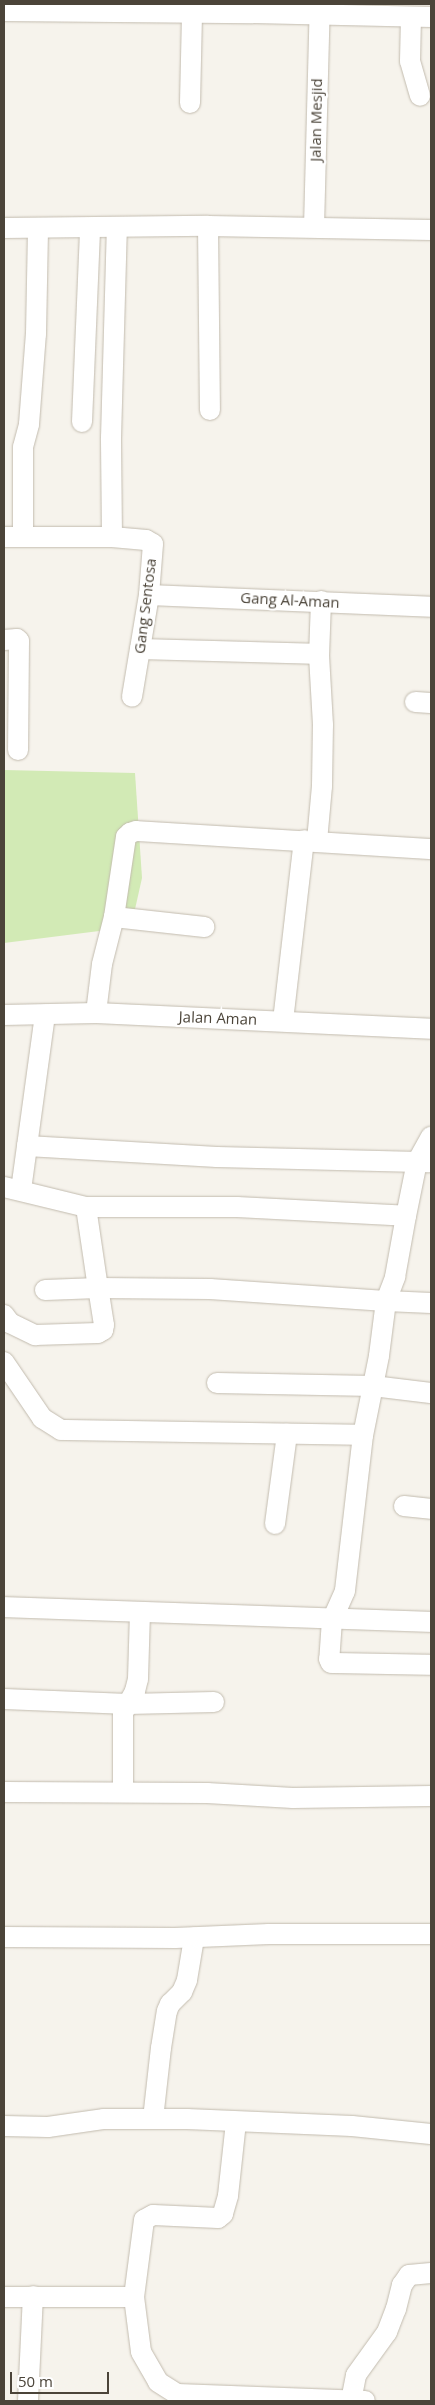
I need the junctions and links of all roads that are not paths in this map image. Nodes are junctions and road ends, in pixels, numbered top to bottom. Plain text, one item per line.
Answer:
1 (49, 7) edge
2 (254, 8) edge
3 (320, 9) edge
4 (4, 11) edge
5 (192, 12) junction
6 (411, 17) junction
7 (431, 17) edge
8 (420, 96) dead end
9 (190, 103) dead end
10 (208, 226) junction
11 (117, 227) junction
12 (314, 227) junction
13 (4, 228) edge
14 (38, 228) junction
15 (90, 228) junction
16 (431, 230) edge
17 (210, 410) dead end
18 (82, 422) dead end
19 (13, 537) edge
20 (112, 537) junction
21 (149, 595) junction
22 (321, 601) junction
23 (431, 607) edge
24 (4, 640) edge
25 (140, 649) junction
26 (319, 656) junction
27 (132, 697) dead end
28 (18, 750) dead end
29 (311, 841) junction
30 (431, 849) edge
31 (114, 917) junction
32 (204, 927) dead end
33 (96, 1013) junction
34 (4, 1015) edge
35 (45, 1015) junction
36 (283, 1021) junction
37 (431, 1028) edge
38 (431, 1137) edge
39 (27, 1146) junction
40 (424, 1162) edge
41 (13, 1188) edge
42 (86, 1207) junction
43 (406, 1216) junction
44 (98, 1288) junction
45 (45, 1290) dead end
46 (386, 1301) junction
47 (431, 1303) edge
48 (4, 1315) edge
49 (4, 1362) edge
50 (217, 1383) dead end
51 (373, 1386) junction
52 (431, 1393) edge
53 (287, 1434) junction
54 (363, 1435) junction
55 (404, 1506) dead end
56 (431, 1509) edge
57 (275, 1524) dead end
58 (4, 1607) edge
59 (140, 1613) junction
60 (332, 1620) junction
61 (431, 1622) edge
62 (431, 1665) edge
63 (4, 1699) edge
64 (214, 1702) dead end
65 (128, 1704) junction
66 (4, 1792) edge
67 (123, 1792) junction
68 (431, 1796) edge
69 (431, 1934) edge
70 (4, 1937) edge
71 (194, 1938) junction
72 (153, 2119) junction
73 (236, 2122) junction
74 (4, 2126) edge
75 (431, 2134) edge
76 (431, 2273) edge
77 (34, 2296) junction
78 (4, 2297) edge
79 (134, 2297) junction
80 (28, 2401) edge
81 (356, 2401) edge

1 - 4 street
1 - 5 street
2 - 3 street
2 - 5 street
3 - 6 street
3 - 12 street, Jalan Mesjid
5 - 9 street
6 - 7 street
6 - 8 street
10 - 11 street
10 - 12 street
10 - 17 street
11 - 15 street
11 - 20 street
12 - 16 street
13 - 14 street
14 - 15 street
14 - 19 street
15 - 18 street
19 - 20 street, Gang Sentosa
20 - 21 street, Gang Sentosa
21 - 22 street, Gang Al-Aman
21 - 25 street, Gang Sentosa
22 - 23 street, Gang Al-Aman
22 - 26 street
24 - 28 street
25 - 26 street
25 - 27 street, Gang Sentosa
26 - 29 street
29 - 30 street
29 - 31 street
29 - 36 street
31 - 32 street
31 - 33 street
33 - 35 street, Jalan Aman
33 - 36 street, Jalan Aman
34 - 35 street, Jalan Aman
35 - 39 street
36 - 37 street, Jalan Aman
38 - 40 street
39 - 40 street
39 - 41 street
40 - 43 street
41 - 42 street
42 - 43 street
42 - 44 street
43 - 46 street
44 - 45 street
44 - 46 street
44 - 48 street
46 - 47 street
46 - 51 street
49 - 53 street
50 - 51 street
51 - 52 street
51 - 54 street
53 - 54 street
53 - 57 street
54 - 60 street
55 - 56 street
58 - 59 street
59 - 60 street
59 - 65 street
60 - 61 street
60 - 62 street
63 - 65 street
64 - 65 street
65 - 67 street
66 - 67 street
67 - 68 street
69 - 71 street
70 - 71 street
71 - 72 street
72 - 73 street
72 - 74 street
73 - 75 street
73 - 79 street
76 - 81 street
77 - 78 street
77 - 79 street
77 - 80 street
79 - 81 street

